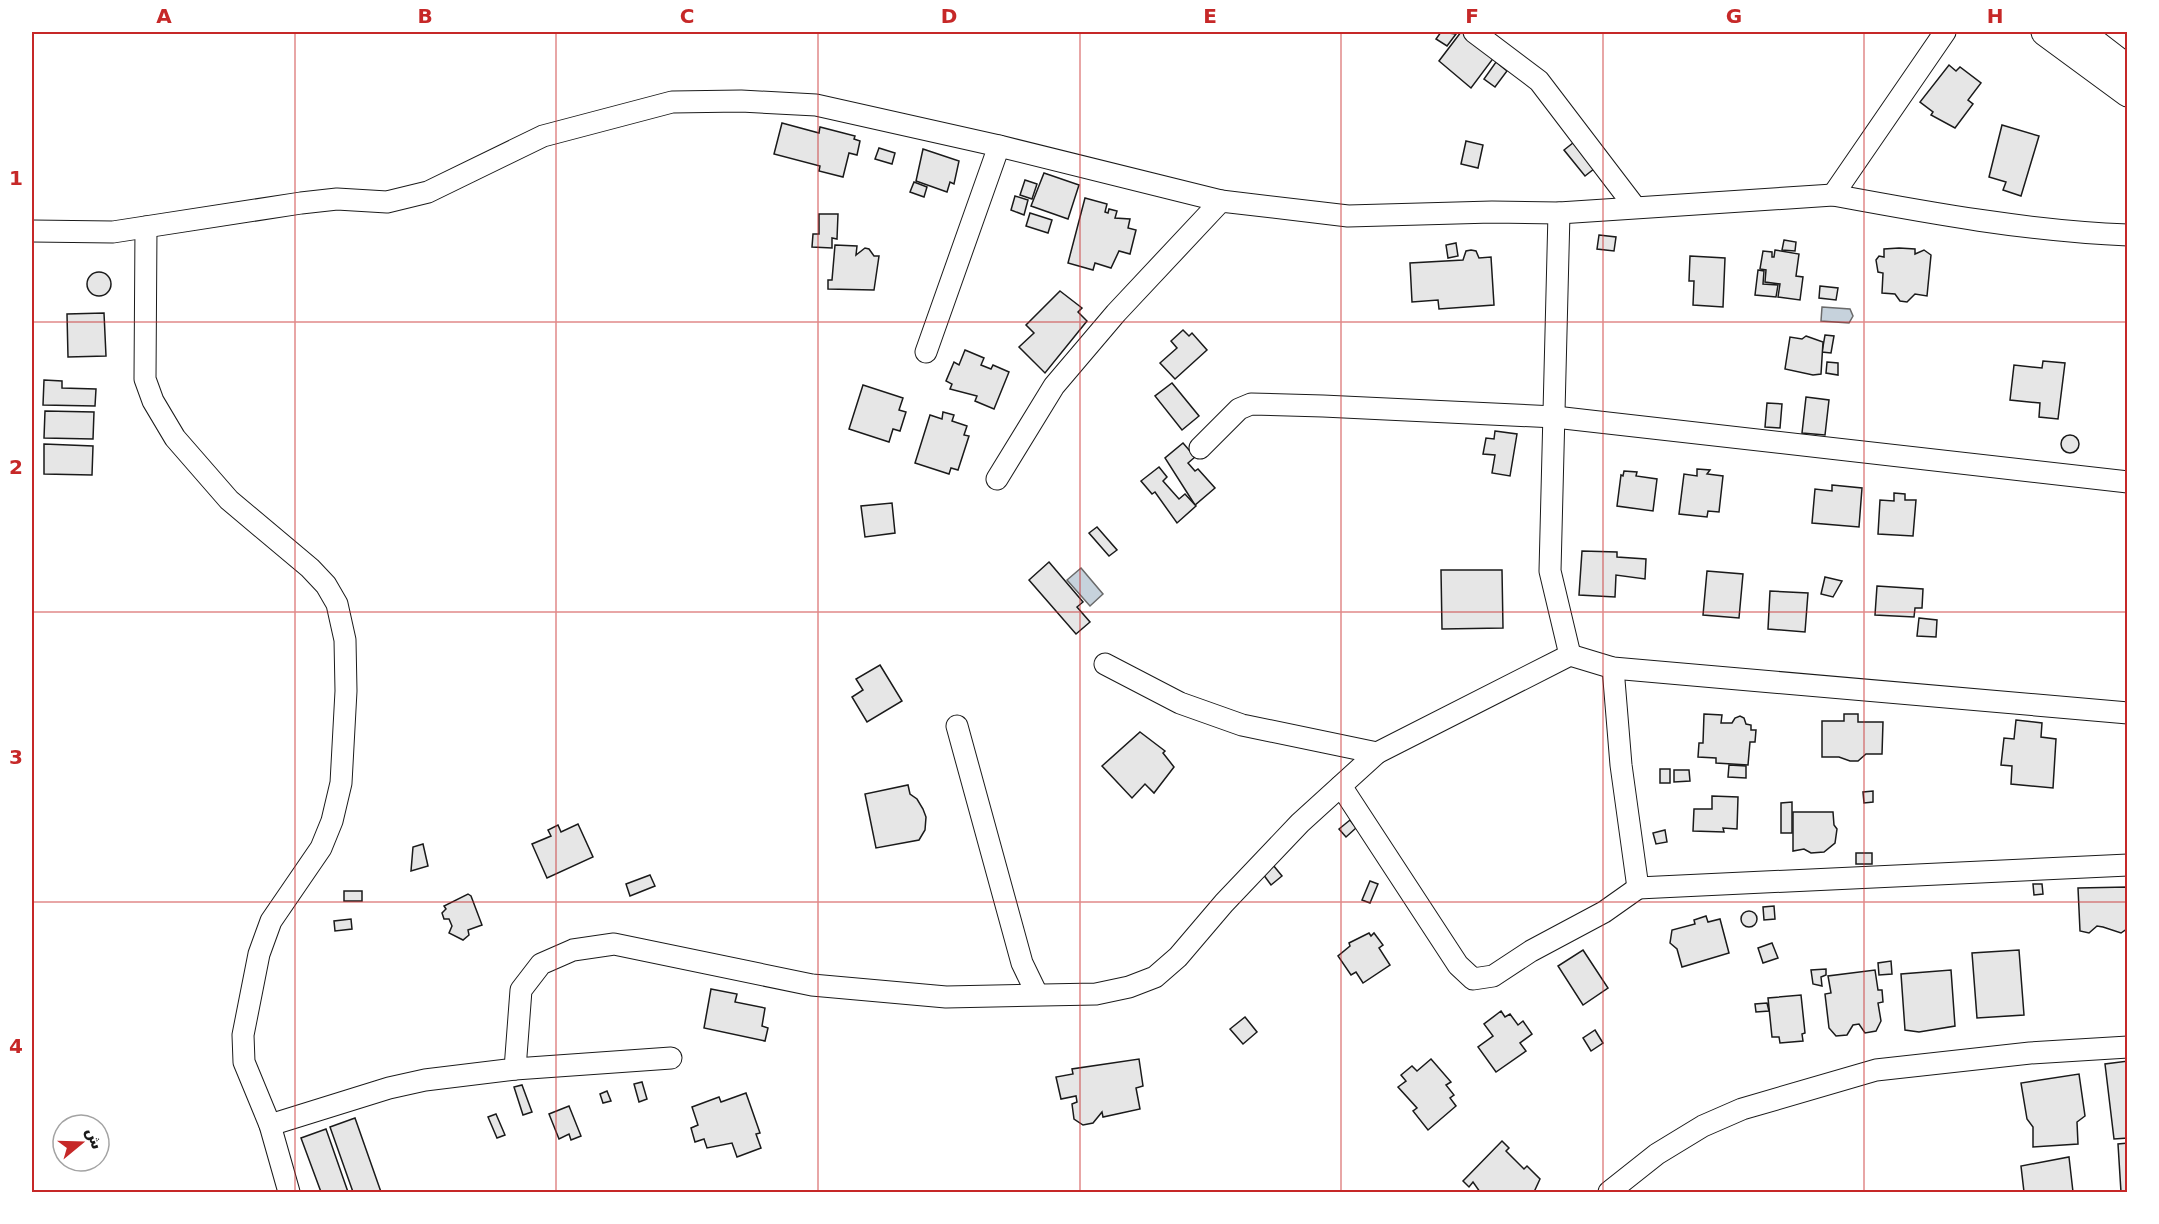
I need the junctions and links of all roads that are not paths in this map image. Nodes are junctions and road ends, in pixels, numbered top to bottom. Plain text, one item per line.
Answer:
1 (1474, 32) edge
2 (1945, 32) edge
3 (2045, 32) edge
4 (2080, 32) edge
5 (2127, 69) edge
6 (2127, 93) edge
7 (999, 146) junction
8 (1833, 195) junction
9 (1221, 201) junction
10 (1635, 207) junction
11 (1559, 213) junction
12 (146, 227) junction
13 (32, 231) edge
14 (2127, 235) edge
15 (926, 352) dead end
16 (1555, 417) junction
17 (1200, 448) dead end
18 (997, 479) dead end
19 (2127, 482) edge
20 (1570, 655) junction
21 (1105, 664) dead end
22 (1612, 668) junction
23 (2127, 713) edge
24 (957, 726) dead end
25 (1377, 753) junction
26 (1341, 786) junction
27 (2127, 865) edge
28 (1638, 888) junction
29 (1037, 994) junction
30 (2127, 1047) edge
31 (671, 1058) dead end
32 (515, 1070) junction
33 (270, 1125) junction
34 (289, 1192) edge
35 (1610, 1192) edge

1 - 10 street
2 - 8 street
3 - 6 main road
4 - 5 main road
7 - 9 street
7 - 12 street
7 - 15 street
8 - 10 street
8 - 14 street
9 - 11 street
9 - 18 street
10 - 11 street
11 - 16 street
12 - 13 street
12 - 33 street
16 - 17 street
16 - 19 street
16 - 20 street
20 - 22 street
20 - 25 street
21 - 25 street
22 - 23 street
22 - 28 street
24 - 29 street
25 - 26 street
26 - 28 street
26 - 29 street
27 - 28 street
29 - 32 street
30 - 35 street
31 - 32 street
32 - 33 street
33 - 34 street

